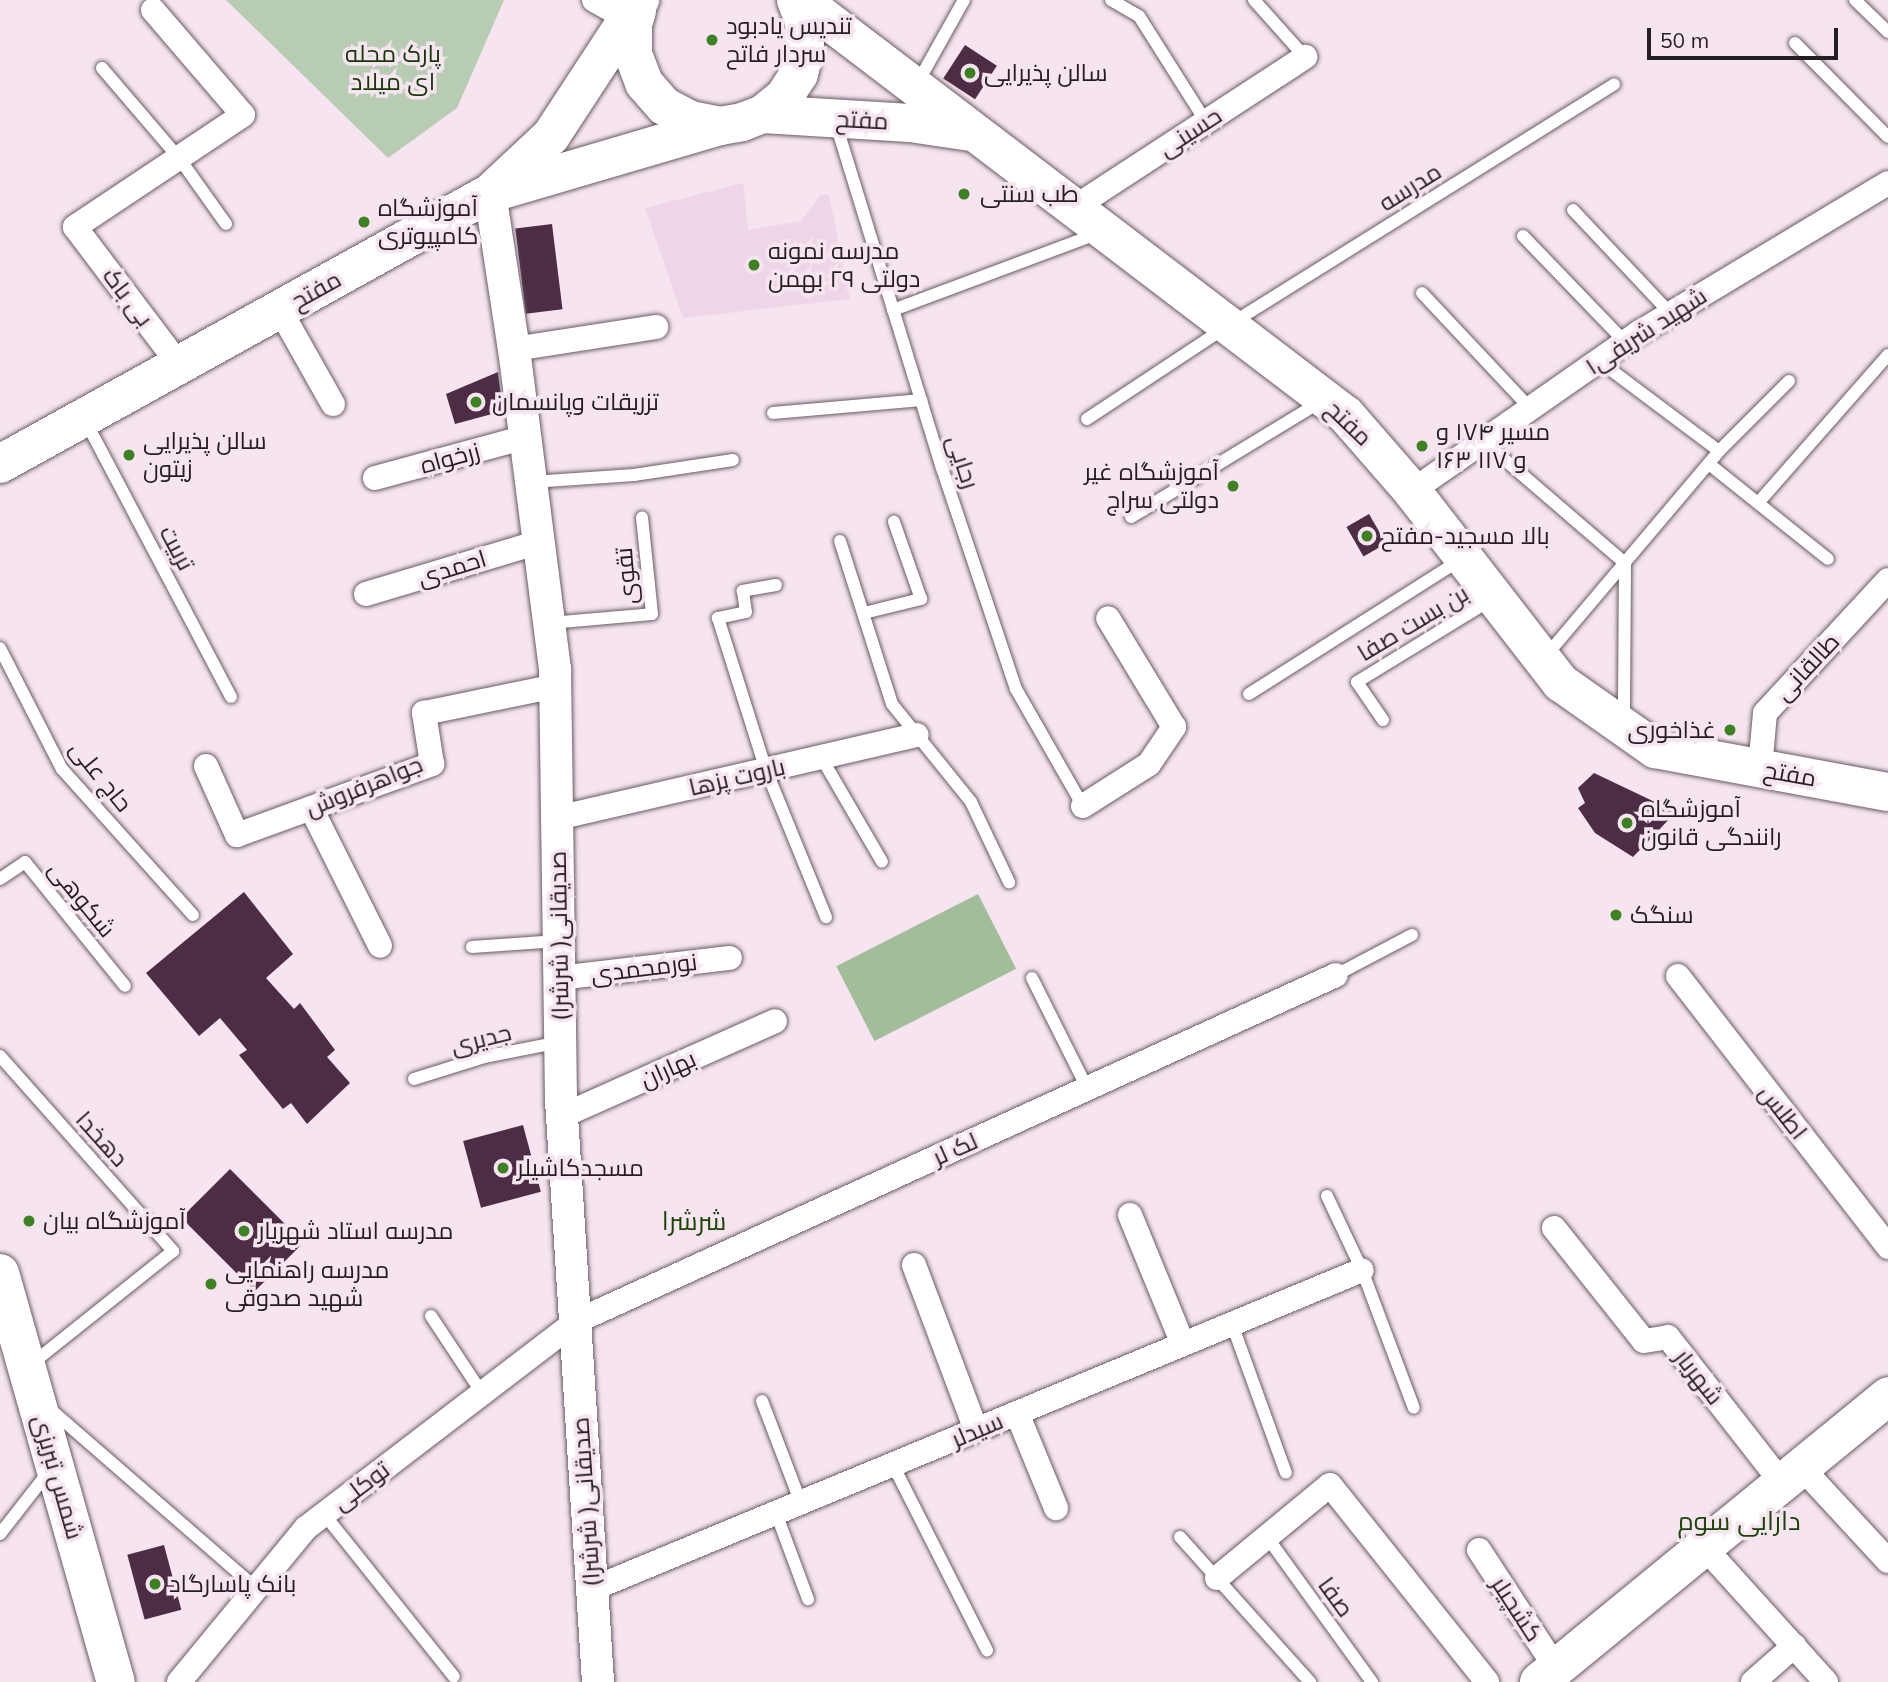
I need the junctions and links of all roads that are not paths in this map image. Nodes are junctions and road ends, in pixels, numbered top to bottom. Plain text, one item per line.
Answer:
1 (594, 0) edge
2 (799, 0) edge
3 (964, 0) edge
4 (1111, 0) edge
5 (1254, 0) edge
6 (1855, 0) edge
7 (637, 7) edge
8 (153, 10) dead end
9 (1888, 32) edge
10 (1795, 43) dead end
11 (1305, 57) joint
12 (102, 68) dead end
13 (1614, 84) dead end
14 (915, 87) junction
15 (763, 114) junction
16 (834, 118) junction
17 (1206, 122) junction
18 (720, 125) junction
19 (978, 133) junction
20 (1888, 137) edge
21 (178, 158) junction
22 (1888, 183) edge
23 (490, 193) junction
24 (1075, 207) junction
25 (1573, 210) dead end
26 (226, 224) dead end
27 (1105, 230) junction
28 (1523, 236) dead end
29 (1422, 293) dead end
30 (280, 310) junction
31 (893, 310) junction
32 (1671, 314) junction
33 (1229, 325) junction
34 (656, 327) dead end
35 (1625, 342) junction
36 (514, 349) junction
37 (1888, 355) edge
38 (1599, 360) junction
39 (180, 366) junction
40 (1789, 381) dead end
41 (1325, 399) junction
42 (921, 400) junction
43 (333, 404) dead end
44 (1531, 408) junction
45 (773, 413) dead end
46 (85, 419) junction
47 (1087, 419) dead end
48 (526, 437) junction
49 (1483, 441) junction
50 (1719, 451) junction
51 (733, 460) dead end
52 (0, 464) edge
53 (1709, 464) junction
54 (375, 478) dead end
55 (531, 482) junction
56 (1412, 491) junction
57 (1758, 503) junction
58 (1131, 517) dead end
59 (642, 518) dead end
60 (894, 522) dead end
61 (840, 541) dead end
62 (539, 542) junction
63 (1463, 558) junction
64 (1828, 559) dead end
65 (1625, 563) junction
66 (1888, 580) edge
67 (776, 585) dead end
68 (366, 594) dead end
69 (1494, 598) junction
70 (864, 613) junction
71 (1108, 618) dead end
72 (550, 623) junction
73 (0, 648) edge
74 (1543, 659) junction
75 (556, 686) junction
76 (1248, 694) dead end
77 (231, 697) dead end
78 (1382, 720) dead end
79 (1624, 728) junction
80 (917, 735) junction
81 (821, 757) junction
82 (206, 766) dead end
83 (1760, 768) junction
84 (766, 770) junction
85 (1888, 792) edge
86 (1083, 806) joint
87 (310, 808) junction
88 (557, 818) junction
89 (882, 862) dead end
90 (0, 879) edge
91 (1009, 882) dead end
92 (193, 915) dead end
93 (826, 917) dead end
94 (1412, 935) dead end
95 (559, 941) junction
96 (380, 946) dead end
97 (472, 947) dead end
98 (730, 958) dead end
99 (1336, 975) joint
100 (1678, 976) dead end
101 (559, 978) junction
102 (1032, 978) dead end
103 (125, 986) dead end
104 (775, 1021) dead end
105 (560, 1042) junction
106 (0, 1056) edge
107 (414, 1079) dead end
108 (1087, 1088) junction
109 (562, 1116) junction
110 (1327, 1196) dead end
111 (1130, 1215) dead end
112 (1554, 1228) dead end
113 (1888, 1247) edge
114 (914, 1265) dead end
115 (1362, 1270) junction
116 (0, 1273) edge
117 (431, 1316) dead end
118 (575, 1322) junction
119 (1232, 1324) junction
120 (1183, 1345) junction
121 (21, 1362) edge
122 (482, 1393) junction
123 (1888, 1396) edge
124 (762, 1401) dead end
125 (1414, 1408) dead end
126 (1017, 1413) junction
127 (976, 1430) junction
128 (55, 1464) junction
129 (893, 1465) junction
130 (1286, 1473) dead end
131 (1792, 1475) junction
132 (801, 1503) junction
133 (1056, 1508) dead end
134 (776, 1513) junction
135 (324, 1514) junction
136 (0, 1534) edge
137 (1180, 1537) dead end
138 (1267, 1537) junction
139 (1704, 1547) junction
140 (1479, 1550) dead end
141 (1888, 1561) edge
142 (1217, 1578) junction
143 (256, 1588) junction
144 (592, 1589) junction
145 (808, 1599) dead end
146 (1794, 1646) junction
147 (987, 1650) dead end
148 (1548, 1675) edge
149 (454, 1677) dead end
150 (117, 1682) edge
151 (179, 1682) edge
152 (598, 1682) edge
153 (1310, 1682) edge
154 (1372, 1682) edge
155 (1488, 1682) edge
156 (1753, 1682) edge
157 (1826, 1682) edge

1 - 7 street
2 - 14 main road
2 - 15 main road
3 - 14 lane
4 - 17 lane
5 - 11 lane
6 - 9 lane
7 - 18 main road
7 - 23 main road, مفتح
8 - 21 street
10 - 20 lane
11 - 17 street, حسینی
12 - 21 lane
13 - 33 lane, مدرسه
14 - 19 main road
15 - 16 main road, مفتح
15 - 18 main road
16 - 19 main road, مفتح
16 - 31 lane, رجایی
17 - 24 street, حسینی
18 - 23 main road
19 - 24 main road, مفتح
21 - 26 lane
21 - 39 street, بی باک
22 - 32 street, شهید شریفی۱
23 - 30 main road, مفتح
23 - 36 street, (شرشرا )صدیقانی
24 - 27 main road, مفتح
25 - 32 lane
27 - 31 lane
27 - 33 main road, مفتح
28 - 35 lane
29 - 44 lane
30 - 39 main road, مفتح
30 - 43 street
31 - 42 lane, رجایی
32 - 35 street, شهید شریفی۱
33 - 41 main road, مفتح
33 - 47 lane, مدرسه
34 - 36 street
35 - 38 street, شهید شریفی۱
36 - 48 street, (شرشرا )صدیقانی
37 - 57 lane
38 - 44 street, شهید شریفی۱
38 - 50 lane
39 - 46 main road, مفتح
40 - 50 lane
41 - 56 main road, مفتح
41 - 58 lane
42 - 45 lane
42 - 86 lane, رجایی
44 - 49 street, شهید شریفی۱
46 - 52 main road, مفتح
46 - 77 lane, تربیت
48 - 54 street, زرخواه
48 - 55 street, (شرشرا )صدیقانی
49 - 56 street, شهید شریفی۱
49 - 65 lane
50 - 53 lane
51 - 55 lane
53 - 57 lane
53 - 65 lane
55 - 62 street, (شرشرا )صدیقانی
56 - 63 main road, مفتح
57 - 64 lane
59 - 72 lane, تقوی
60 - 70 lane
61 - 70 lane
62 - 68 street, احمدی
62 - 72 street, (شرشرا )صدیقانی
63 - 69 main road, مفتح
63 - 76 lane
65 - 74 lane
65 - 79 lane
66 - 83 street, طالقانی
67 - 84 lane
69 - 74 main road, مفتح
69 - 78 lane, بن بست صفا
70 - 80 lane
71 - 86 street
72 - 75 street, (شرشرا )صدیقانی
73 - 92 lane, حاج علی
74 - 79 main road, مفتح
75 - 87 street, جواهرفروش
75 - 88 street, (شرشرا )صدیقانی
79 - 83 main road, مفتح
80 - 81 street, باروت پزها
80 - 91 lane
81 - 84 street, باروت پزها
81 - 89 lane
82 - 87 street, جواهرفروش
83 - 85 main road, مفتح
84 - 88 street, باروت پزها
84 - 93 lane
87 - 96 street
88 - 95 street, (شرشرا )صدیقانی
90 - 103 lane, شکوهی
94 - 99 lane
95 - 97 lane
95 - 101 street, (شرشرا )صدیقانی
98 - 101 street, نورمحمدی
99 - 108 street, لک لر
100 - 113 street, اطلس
101 - 105 street, (شرشرا )صدیقانی
102 - 108 lane
104 - 109 street, بهاران
105 - 107 lane, جدیری
105 - 109 street, (شرشرا )صدیقانی
106 - 121 lane, دهخدا
108 - 118 street, لک لر
109 - 118 street, (شرشرا )صدیقانی
110 - 115 lane
111 - 120 street
112 - 131 street, شهریار
114 - 127 street
115 - 119 street, سیدلر
115 - 125 lane
116 - 121 main road, شمس تبریزی
117 - 122 lane
118 - 122 street, توکلی
118 - 144 street, (شرشرا )صدیقانی
119 - 120 street, سیدلر
119 - 130 lane
120 - 126 street, سیدلر
121 - 128 main road, شمس تبریزی
121 - 143 lane
122 - 135 street, توکلی
123 - 131 main road
124 - 132 lane
126 - 127 street, سیدلر
126 - 133 street
127 - 129 street, سیدلر
128 - 136 lane
128 - 150 main road, شمس تبریزی
129 - 132 street, سیدلر
129 - 147 lane
131 - 139 main road
131 - 141 street
132 - 134 street, سیدلر
134 - 144 street, سیدلر
134 - 145 lane
135 - 143 street, توکلی
135 - 149 lane
137 - 142 lane
138 - 142 street
138 - 154 lane, صفا
138 - 155 street
139 - 146 street
139 - 148 main road
140 - 148 street, کشچیلر
142 - 153 lane
143 - 151 street, توکلی
144 - 152 street, (شرشرا )صدیقانی
146 - 156 street
146 - 157 street

